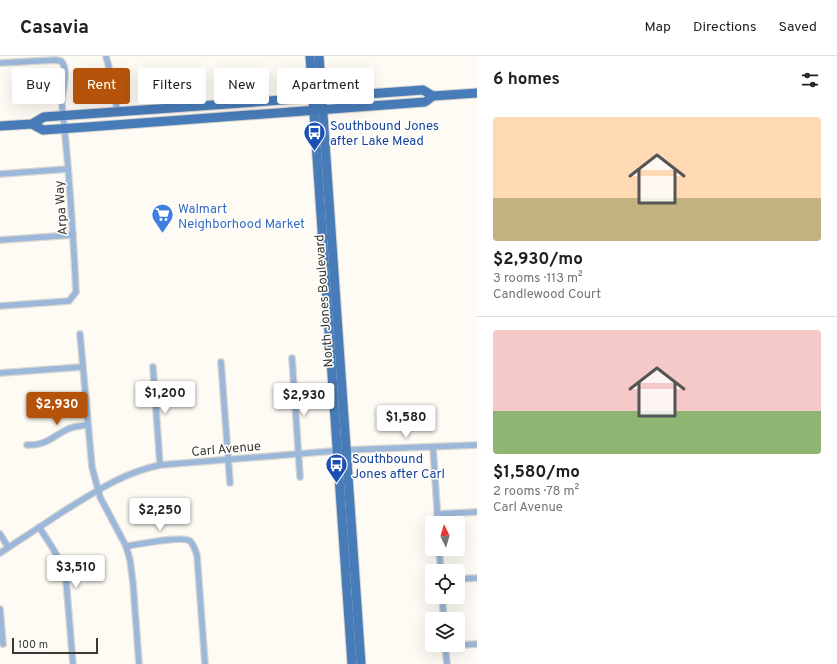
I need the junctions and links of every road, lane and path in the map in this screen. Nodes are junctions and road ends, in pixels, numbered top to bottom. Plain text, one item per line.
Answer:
1 (106, 56) edge
2 (310, 56) edge
3 (319, 56) edge
4 (0, 63) edge
5 (312, 68) edge
6 (318, 68) edge
7 (477, 93) edge
8 (374, 94) edge
9 (433, 96) junction
10 (277, 101) edge
11 (318, 104) edge
12 (220, 105) junction
13 (175, 107) junction
14 (318, 110) junction
15 (117, 111) junction
16 (64, 116) junction
17 (176, 120) junction
18 (142, 122) junction
19 (32, 124) junction
20 (0, 126) edge
21 (87, 127) junction
22 (65, 128) junction
23 (68, 169) junction
24 (0, 174) edge
25 (73, 235) junction
26 (0, 240) edge
27 (323, 240) junction
28 (325, 271) junction
29 (335, 279) junction
30 (0, 306) edge
31 (337, 313) junction
32 (80, 334) dead end
33 (292, 358) dead end
34 (221, 362) dead end
35 (82, 367) junction
36 (153, 367) dead end
37 (0, 373) edge
38 (87, 426) junction
39 (477, 445) edge
40 (28, 446) dead end
41 (432, 447) junction
42 (346, 450) junction
43 (337, 451) junction
44 (298, 454) junction
45 (229, 459) junction
46 (160, 465) junction
47 (300, 478) dead end
48 (230, 483) dead end
49 (98, 490) junction
50 (477, 512) edge
51 (437, 514) joint
52 (39, 527) junction
53 (0, 534) edge
54 (126, 546) junction
55 (8, 547) junction
56 (0, 553) edge
57 (477, 578) edge
58 (465, 579) edge
59 (0, 610) edge
60 (358, 620) junction
61 (349, 621) junction
62 (3, 644) dead end
63 (465, 644) edge
64 (477, 644) edge
65 (446, 652) edge
66 (73, 664) edge
67 (139, 664) edge
68 (205, 664) edge
69 (352, 664) edge
70 (361, 664) edge
71 (447, 664) edge

1 - 15 street
2 - 5 main road, North Jones Boulevard
3 - 6 main road, North Jones Boulevard
4 - 16 street, Arpa Way
7 - 9 main road
8 - 9 main road
9 - 14 main road
10 - 12 main road
11 - 14 main road, North Jones Boulevard
12 - 13 main road
12 - 17 main road
13 - 15 main road
13 - 18 main road
14 - 17 main road
14 - 27 main road, North Jones Boulevard
14 - 29 main road, North Jones Boulevard
15 - 16 main road
15 - 21 main road
16 - 19 main road
16 - 22 street, Arpa Way
17 - 18 main road
18 - 21 main road
19 - 20 main road
19 - 22 main road
21 - 22 main road
22 - 23 street, Arpa Way
23 - 24 street
23 - 25 street, Arpa Way
25 - 26 street
25 - 30 street, Arpa Way
27 - 28 main road, North Jones Boulevard
27 - 29 main road
28 - 31 main road
28 - 43 main road, North Jones Boulevard
29 - 31 main road, North Jones Boulevard
31 - 42 main road, North Jones Boulevard
32 - 35 street
33 - 44 street
34 - 45 street
35 - 37 street
35 - 38 street
36 - 46 street
38 - 40 street
38 - 49 street
39 - 41 street, Carl Avenue
41 - 42 street, Carl Avenue
41 - 51 street
42 - 43 street, Carl Avenue
42 - 60 main road, North Jones Boulevard
43 - 44 street, Carl Avenue
43 - 61 main road, North Jones Boulevard
44 - 45 street, Carl Avenue
44 - 47 street
45 - 46 street, Carl Avenue
45 - 48 street
46 - 49 street, Carl Avenue
49 - 52 street, Carl Avenue
49 - 54 street
50 - 51 street
52 - 55 street, Carl Avenue
52 - 66 street
53 - 55 street
54 - 67 street
54 - 68 street
55 - 56 street, Carl Avenue
57 - 58 street
59 - 62 street
60 - 61 main road
60 - 70 main road, North Jones Boulevard
61 - 69 main road, North Jones Boulevard
63 - 64 street
65 - 71 street

